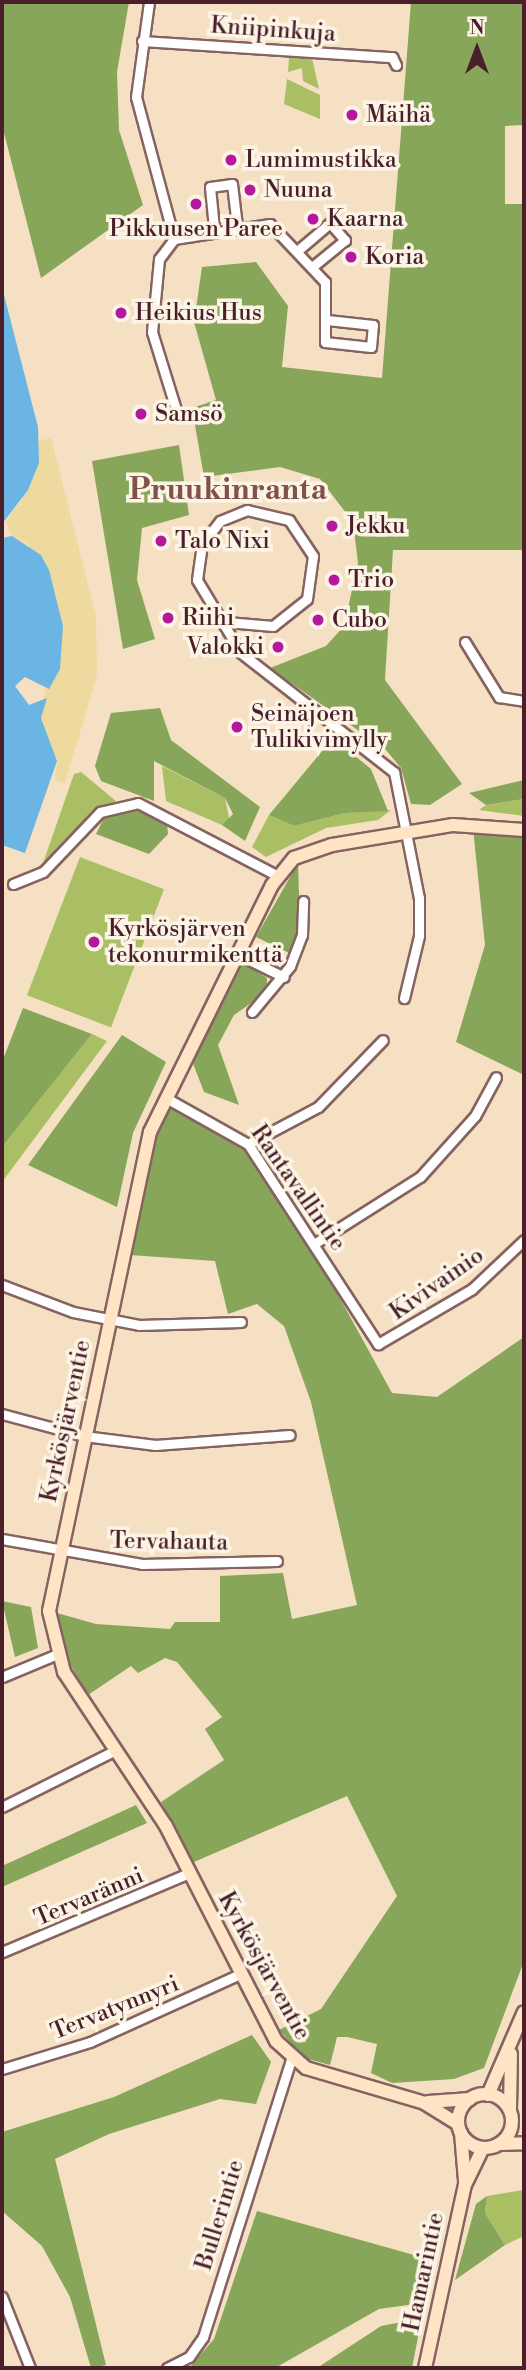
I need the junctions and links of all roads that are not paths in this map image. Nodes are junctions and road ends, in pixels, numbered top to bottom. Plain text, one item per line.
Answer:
1 (149, 2) edge
2 (142, 41) junction
3 (396, 65) dead end
4 (237, 226) junction
5 (214, 228) junction
6 (174, 239) junction
7 (297, 251) junction
8 (312, 267) junction
9 (327, 320) junction
10 (178, 416) dead end
11 (227, 622) junction
12 (465, 642) dead end
13 (524, 701) edge
14 (524, 830) edge
15 (409, 833) junction
16 (278, 876) junction
17 (13, 884) dead end
18 (303, 901) dead end
19 (237, 954) junction
20 (284, 977) junction
21 (404, 998) dead end
22 (252, 1012) dead end
23 (383, 1040) dead end
24 (496, 1077) dead end
25 (166, 1098) junction
26 (248, 1144) junction
27 (524, 1240) edge
28 (317, 1242) junction
29 (2, 1285) edge
30 (108, 1320) junction
31 (242, 1322) dead end
32 (367, 1335) joint
33 (2, 1414) edge
34 (290, 1435) dead end
35 (84, 1436) junction
36 (2, 1539) edge
37 (60, 1553) junction
38 (277, 1561) dead end
39 (55, 1655) junction
40 (2, 1677) edge
41 (114, 1751) junction
42 (2, 1807) edge
43 (189, 1873) junction
44 (2, 1952) edge
45 (240, 1974) junction
46 (524, 2012) edge
47 (511, 2047) junction
48 (291, 2059) junction
49 (2, 2069) edge
50 (488, 2095) junction
51 (470, 2099) junction
52 (425, 2103) junction
53 (511, 2115) junction
54 (460, 2128) junction
55 (524, 2131) edge
56 (524, 2143) edge
57 (500, 2144) junction
58 (483, 2148) junction
59 (465, 2185) junction
60 (2, 2297) edge
61 (30, 2368) edge
62 (167, 2368) edge
63 (425, 2368) edge

1 - 2 street
2 - 3 street, Kniipinkuja
2 - 6 street
4 - 5 street
4 - 5 street
4 - 7 street
5 - 6 street
6 - 10 street
7 - 8 street
7 - 8 street
8 - 9 street
9 - 9 street
11 - 11 street
11 - 15 street
12 - 13 street
14 - 15 street, Kyrkösjärventie
15 - 16 street, Kyrkösjärventie
15 - 21 street
16 - 17 street
16 - 19 street, Kyrkösjärventie
18 - 20 street
19 - 20 street
19 - 25 street, Kyrkösjärventie
20 - 22 street
23 - 26 street
24 - 28 street
25 - 26 street, Rantavallintie
25 - 30 street, Kyrkösjärventie
26 - 28 street, Rantavallintie
27 - 32 street, Kivivainio
28 - 32 street, Rantavallintie
29 - 30 street
30 - 31 street
30 - 35 street, Kyrkösjärventie
33 - 35 street
34 - 35 street
35 - 37 street, Kyrkösjärventie
36 - 37 street, Tervahauta
37 - 38 street, Tervahauta
37 - 39 street, Kyrkösjärventie
39 - 40 street
39 - 41 street, Kyrkösjärventie
41 - 42 street
41 - 43 street, Kyrkösjärventie
43 - 44 street, Tervaränni
43 - 45 street, Kyrkösjärventie
45 - 48 street, Kyrkösjärventie
45 - 49 street, Tervatynnyri
46 - 47 street
47 - 50 street
47 - 53 street
48 - 52 street, Kyrkösjärventie
48 - 62 street, Bullerintie
50 - 51 street
50 - 53 street
51 - 52 street, Kyrkösjärventie
51 - 54 street
52 - 54 street, Kyrkösjärventie
53 - 55 street
53 - 57 street
54 - 58 street
54 - 59 street, Hamarintie
56 - 57 street
57 - 58 street
58 - 59 street, Hamarintie
59 - 63 street, Hamarintie
60 - 61 street

